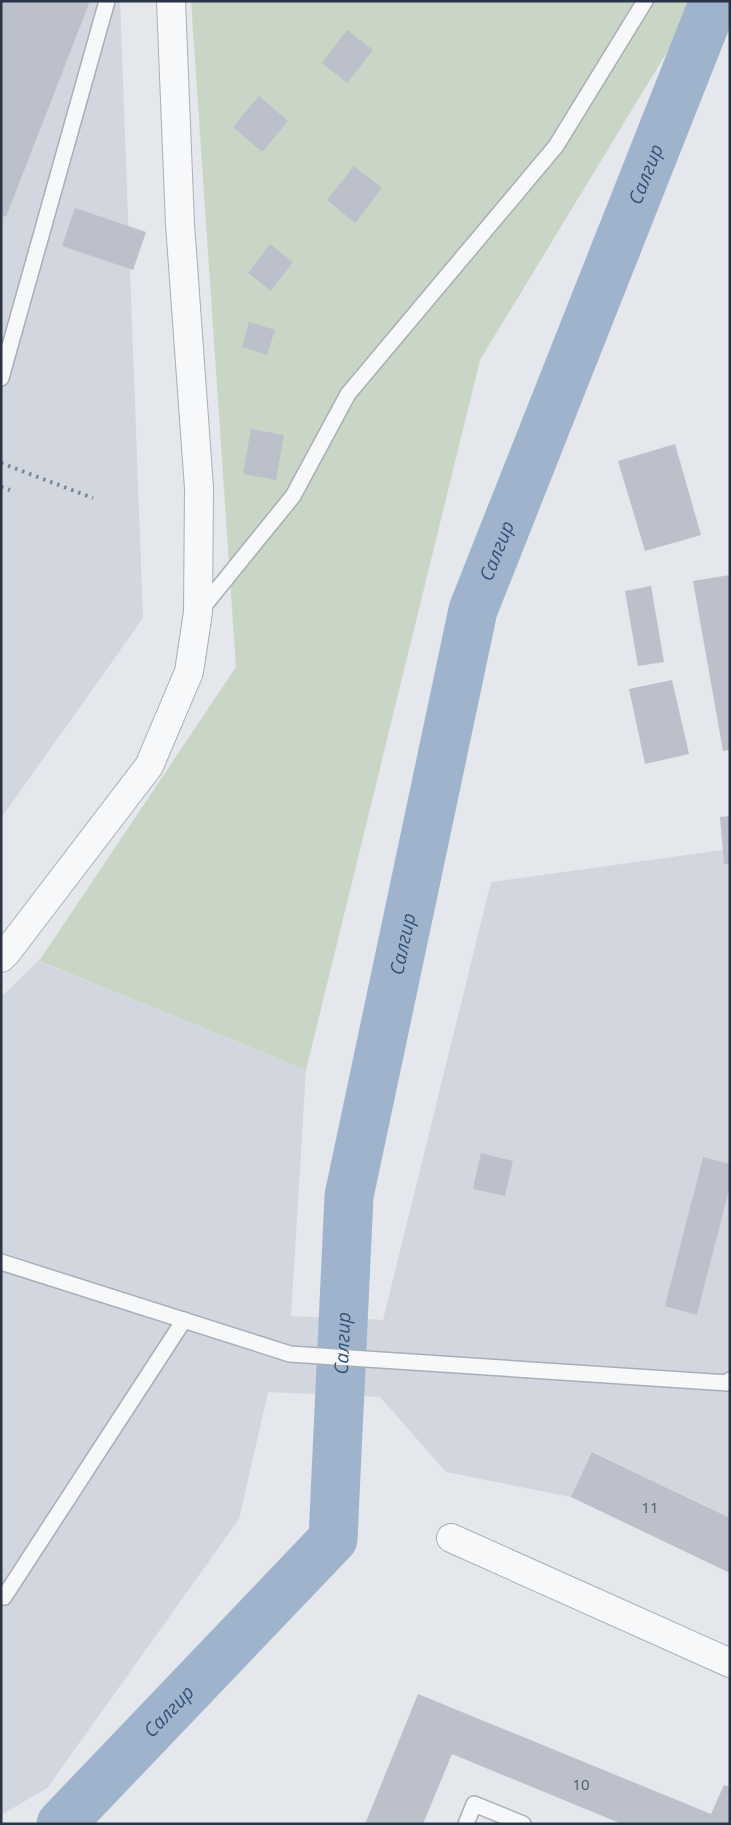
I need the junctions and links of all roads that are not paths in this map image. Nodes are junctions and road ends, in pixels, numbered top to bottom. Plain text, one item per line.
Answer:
1 (107, 1) edge
2 (171, 1) edge
3 (645, 1) edge
4 (1, 378) edge
5 (198, 612) junction
6 (1, 958) edge
7 (1, 1262) edge
8 (184, 1320) junction
9 (729, 1382) edge
10 (451, 1538) dead end
11 (1, 1596) edge
12 (730, 1663) edge
13 (466, 1824) edge
14 (523, 1824) edge

1 - 4 lane
2 - 5 street
3 - 5 lane
5 - 6 street
7 - 8 lane
8 - 9 lane
8 - 11 lane
10 - 12 street
13 - 14 lane

